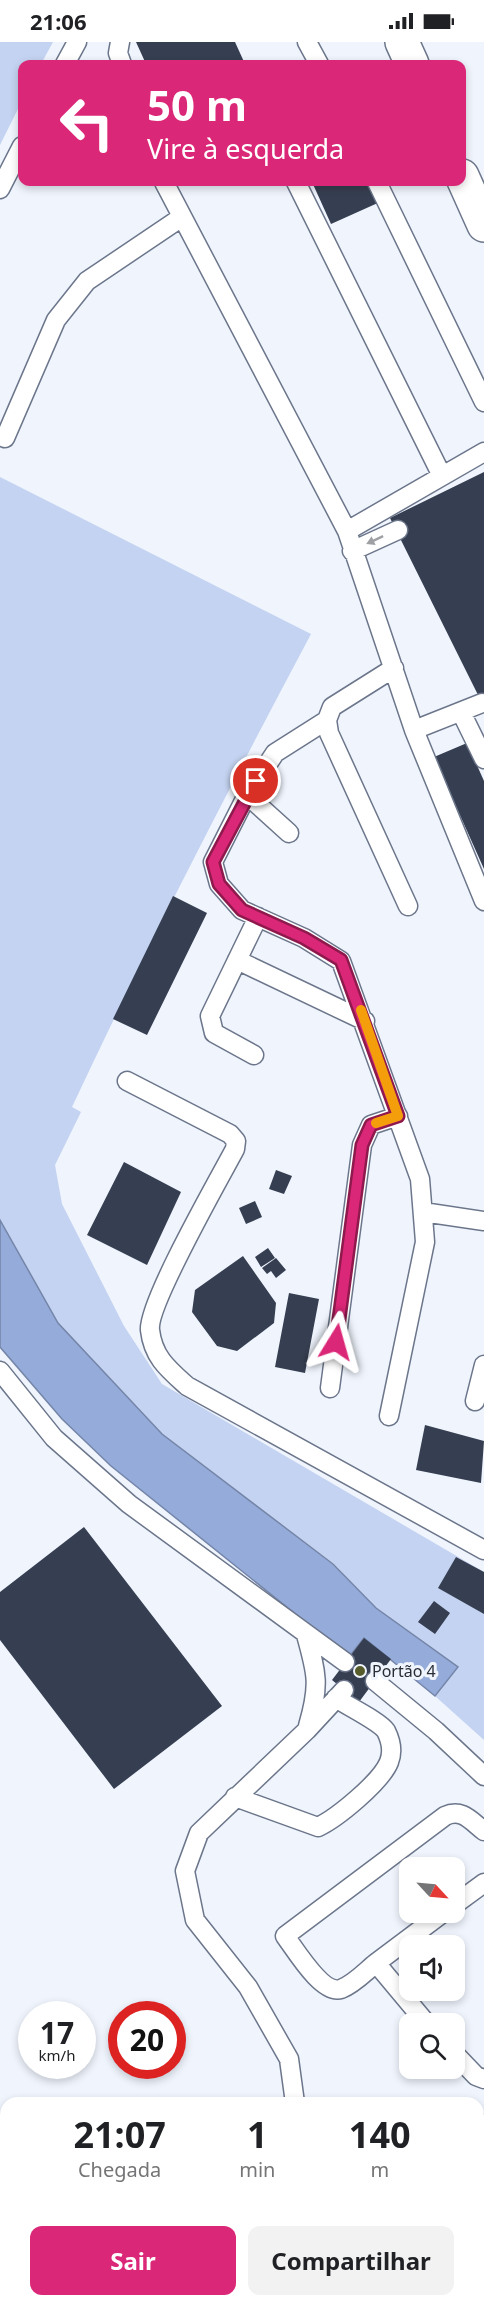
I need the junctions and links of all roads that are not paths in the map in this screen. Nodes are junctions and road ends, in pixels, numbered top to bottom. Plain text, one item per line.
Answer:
1 (77, 42) edge
2 (120, 42) edge
3 (307, 42) edge
4 (402, 42) edge
5 (67, 60) edge
6 (121, 60) edge
7 (317, 60) edge
8 (410, 60) edge
9 (18, 154) edge
10 (466, 185) edge
11 (166, 186) edge
12 (298, 186) edge
13 (378, 186) edge
14 (0, 189) edge
15 (182, 217) junction
16 (484, 225) edge
17 (484, 402) edge
18 (4, 438) dead end
19 (484, 452) edge
20 (442, 476) junction
21 (398, 530) dead end
22 (347, 531) junction
23 (352, 551) junction
24 (394, 668) junction
25 (482, 703) dead end
26 (461, 712) junction
27 (327, 720) junction
28 (414, 730) junction
29 (484, 759) edge
30 (247, 795) junction
31 (289, 834) dead end
32 (484, 901) edge
33 (408, 906) dead end
34 (258, 917) junction
35 (237, 960) junction
36 (365, 1021) junction
37 (254, 1054) dead end
38 (127, 1081) dead end
39 (398, 1116) junction
40 (423, 1212) junction
41 (484, 1221) edge
42 (484, 1365) edge
43 (0, 1371) edge
44 (330, 1388) dead end
45 (475, 1401) dead end
46 (389, 1416) dead end
47 (484, 1550) edge
48 (306, 1635) junction
49 (345, 1662) dead end
50 (375, 1681) dead end
51 (307, 1730) junction
52 (484, 1776) edge
53 (235, 1797) junction
54 (484, 1831) edge
55 (484, 1882) edge
56 (465, 1897) edge
57 (429, 1923) edge
58 (376, 1963) junction
59 (418, 2013) edge
60 (465, 2065) edge
61 (484, 2079) edge
62 (292, 2097) edge

1 - 5 lane
2 - 6 lane
3 - 7 lane
4 - 8 street
9 - 14 lane
10 - 16 street
11 - 15 lane
12 - 20 lane
13 - 17 lane
15 - 18 lane
15 - 22 lane
19 - 20 lane
20 - 22 lane
21 -> 23 lane
22 - 23 lane
23 - 24 lane
24 - 27 lane
24 - 28 lane
25 - 26 lane
26 - 28 lane
26 - 29 lane
27 - 30 lane
27 - 33 lane
28 - 32 lane
30 - 31 lane
30 - 34 lane
34 - 35 lane
34 - 36 lane
35 - 36 lane
35 - 37 lane
36 - 39 lane
38 - 47 lane
39 - 40 lane
39 - 44 lane
40 - 41 lane
40 - 46 lane
42 - 45 lane
43 - 48 lane
48 - 49 lane
48 - 51 lane
50 - 52 lane
51 - 53 lane
51 - 53 lane
53 - 62 lane
54 - 58 lane
55 - 56 lane
57 - 58 lane
58 - 59 lane
60 - 61 lane

